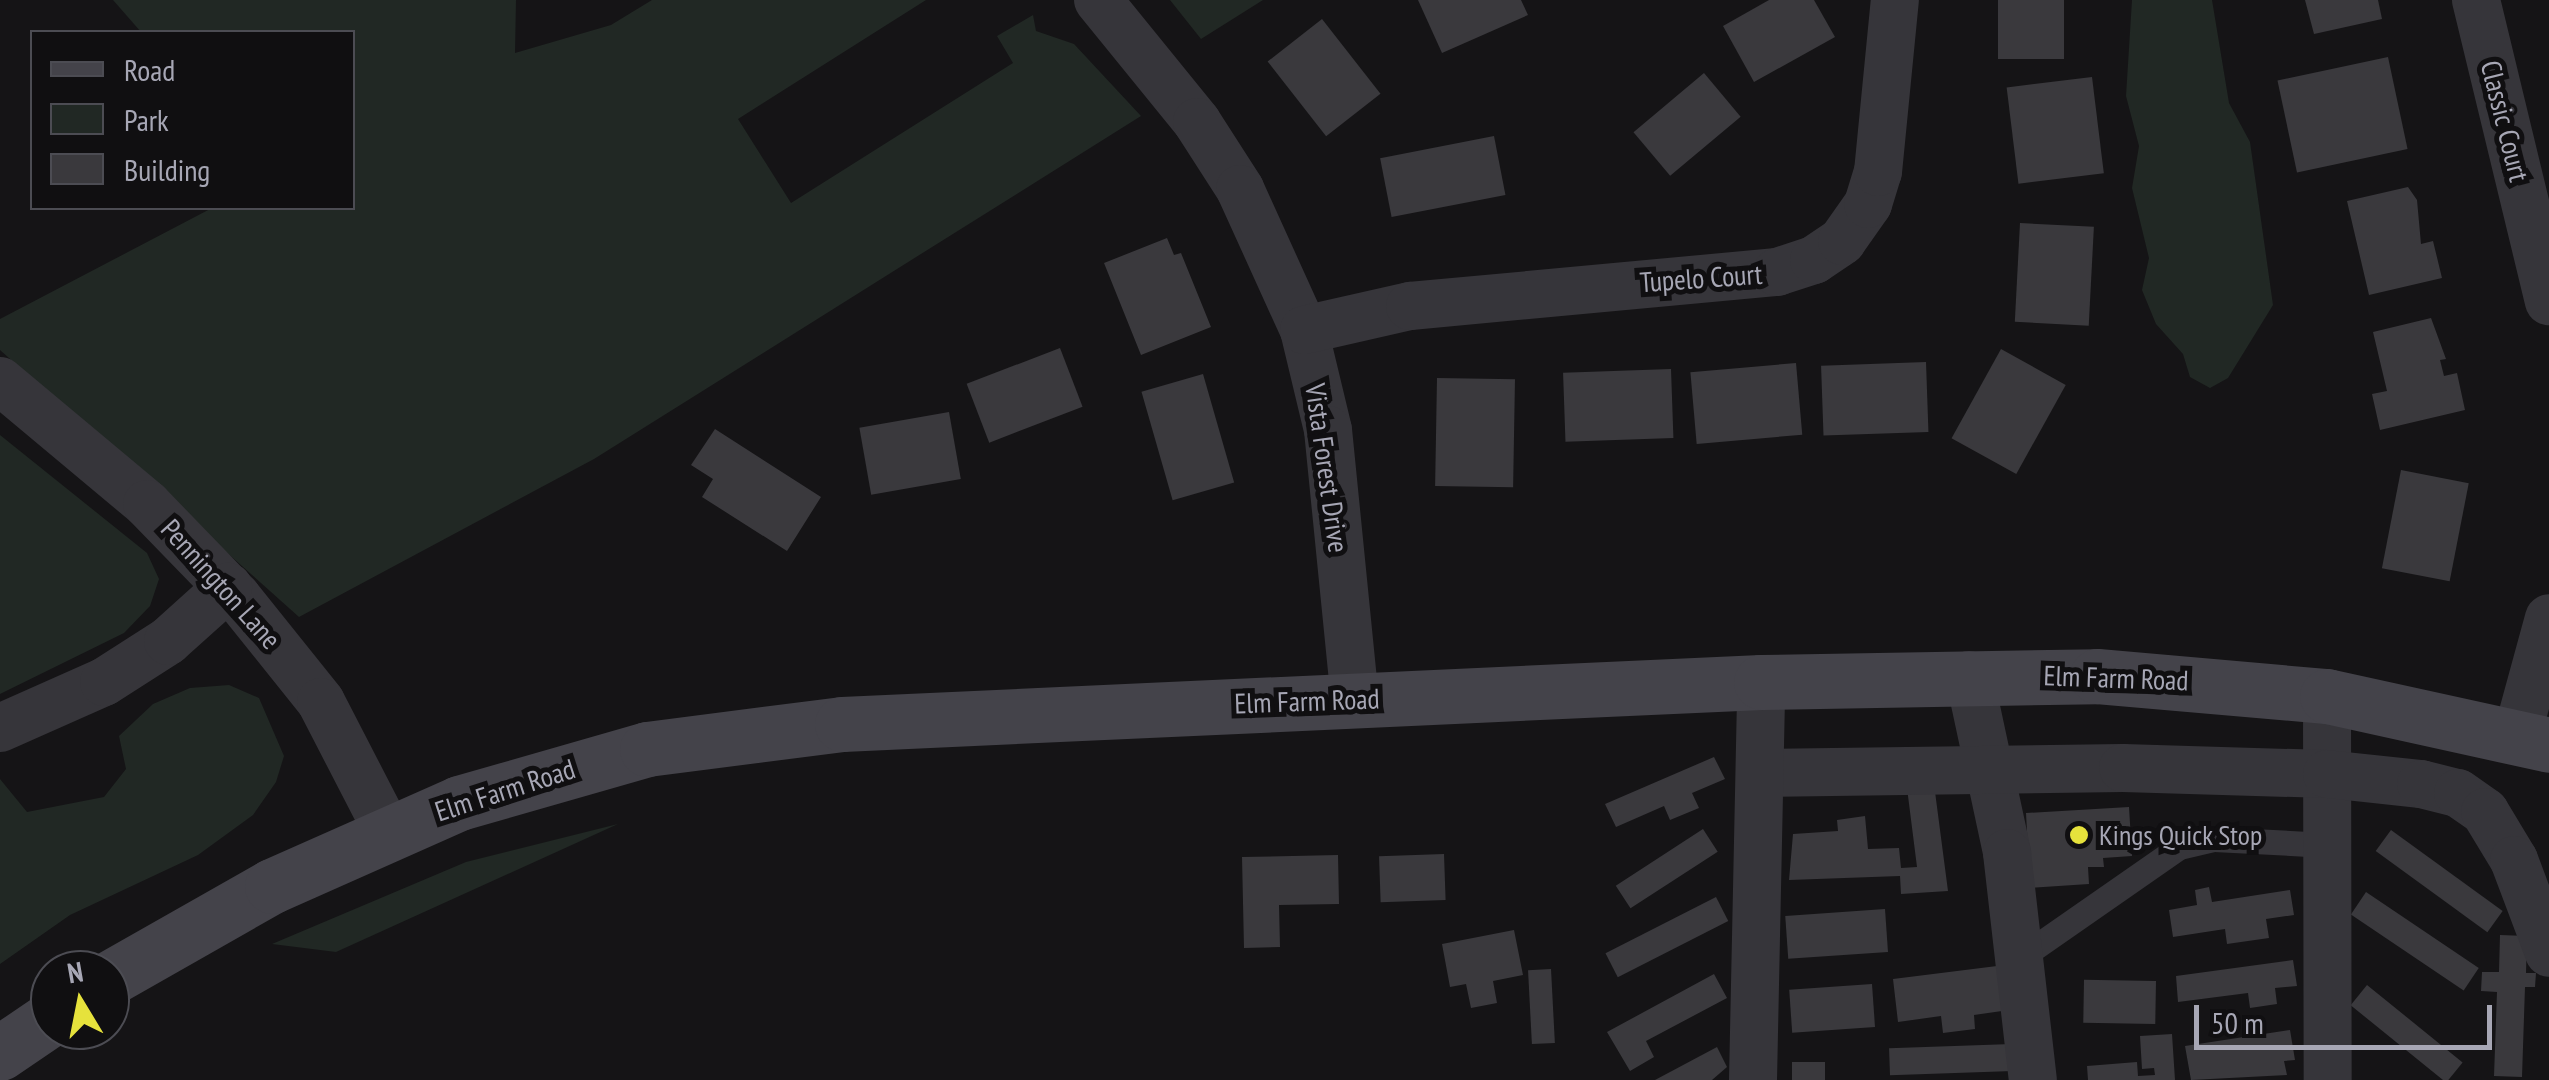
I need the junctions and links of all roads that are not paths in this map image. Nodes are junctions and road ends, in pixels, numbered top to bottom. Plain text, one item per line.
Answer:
1 (1098, 0) edge
2 (1895, 0) edge
3 (2476, 0) edge
4 (2549, 300) edge
5 (1304, 330) junction
6 (0, 381) edge
7 (228, 586) junction
8 (2549, 618) edge
9 (1969, 675) junction
10 (1762, 682) junction
11 (2327, 696) junction
12 (1356, 699) junction
13 (0, 728) edge
14 (2533, 740) edge
15 (1989, 767) junction
16 (1760, 774) junction
17 (2327, 774) junction
18 (388, 832) junction
19 (2328, 845) junction
20 (2549, 953) edge
21 (2021, 956) junction
22 (130, 967) edge
23 (30, 1033) edge
24 (0, 1054) edge
25 (1754, 1080) edge
26 (2033, 1080) edge
27 (2328, 1080) edge

1 - 5 street, Vista Forest Drive
2 - 5 street, Tupelo Court
3 - 4 street, Classic Court
5 - 12 street, Vista Forest Drive
6 - 7 street, Pennington Lane
7 - 13 street
7 - 18 street, Pennington Lane
8 - 14 street
9 - 10 street, Elm Farm Road
9 - 11 street, Elm Farm Road
9 - 15 street
10 - 12 street, Elm Farm Road
10 - 16 street
11 - 14 street, Elm Farm Road
11 - 17 street
12 - 18 street, Elm Farm Road
15 - 16 street
15 - 17 street
15 - 21 street
16 - 25 street
17 - 19 street
17 - 20 street
18 - 22 street, Elm Farm Road
19 - 21 lane
19 - 27 street
21 - 26 street
23 - 24 street

